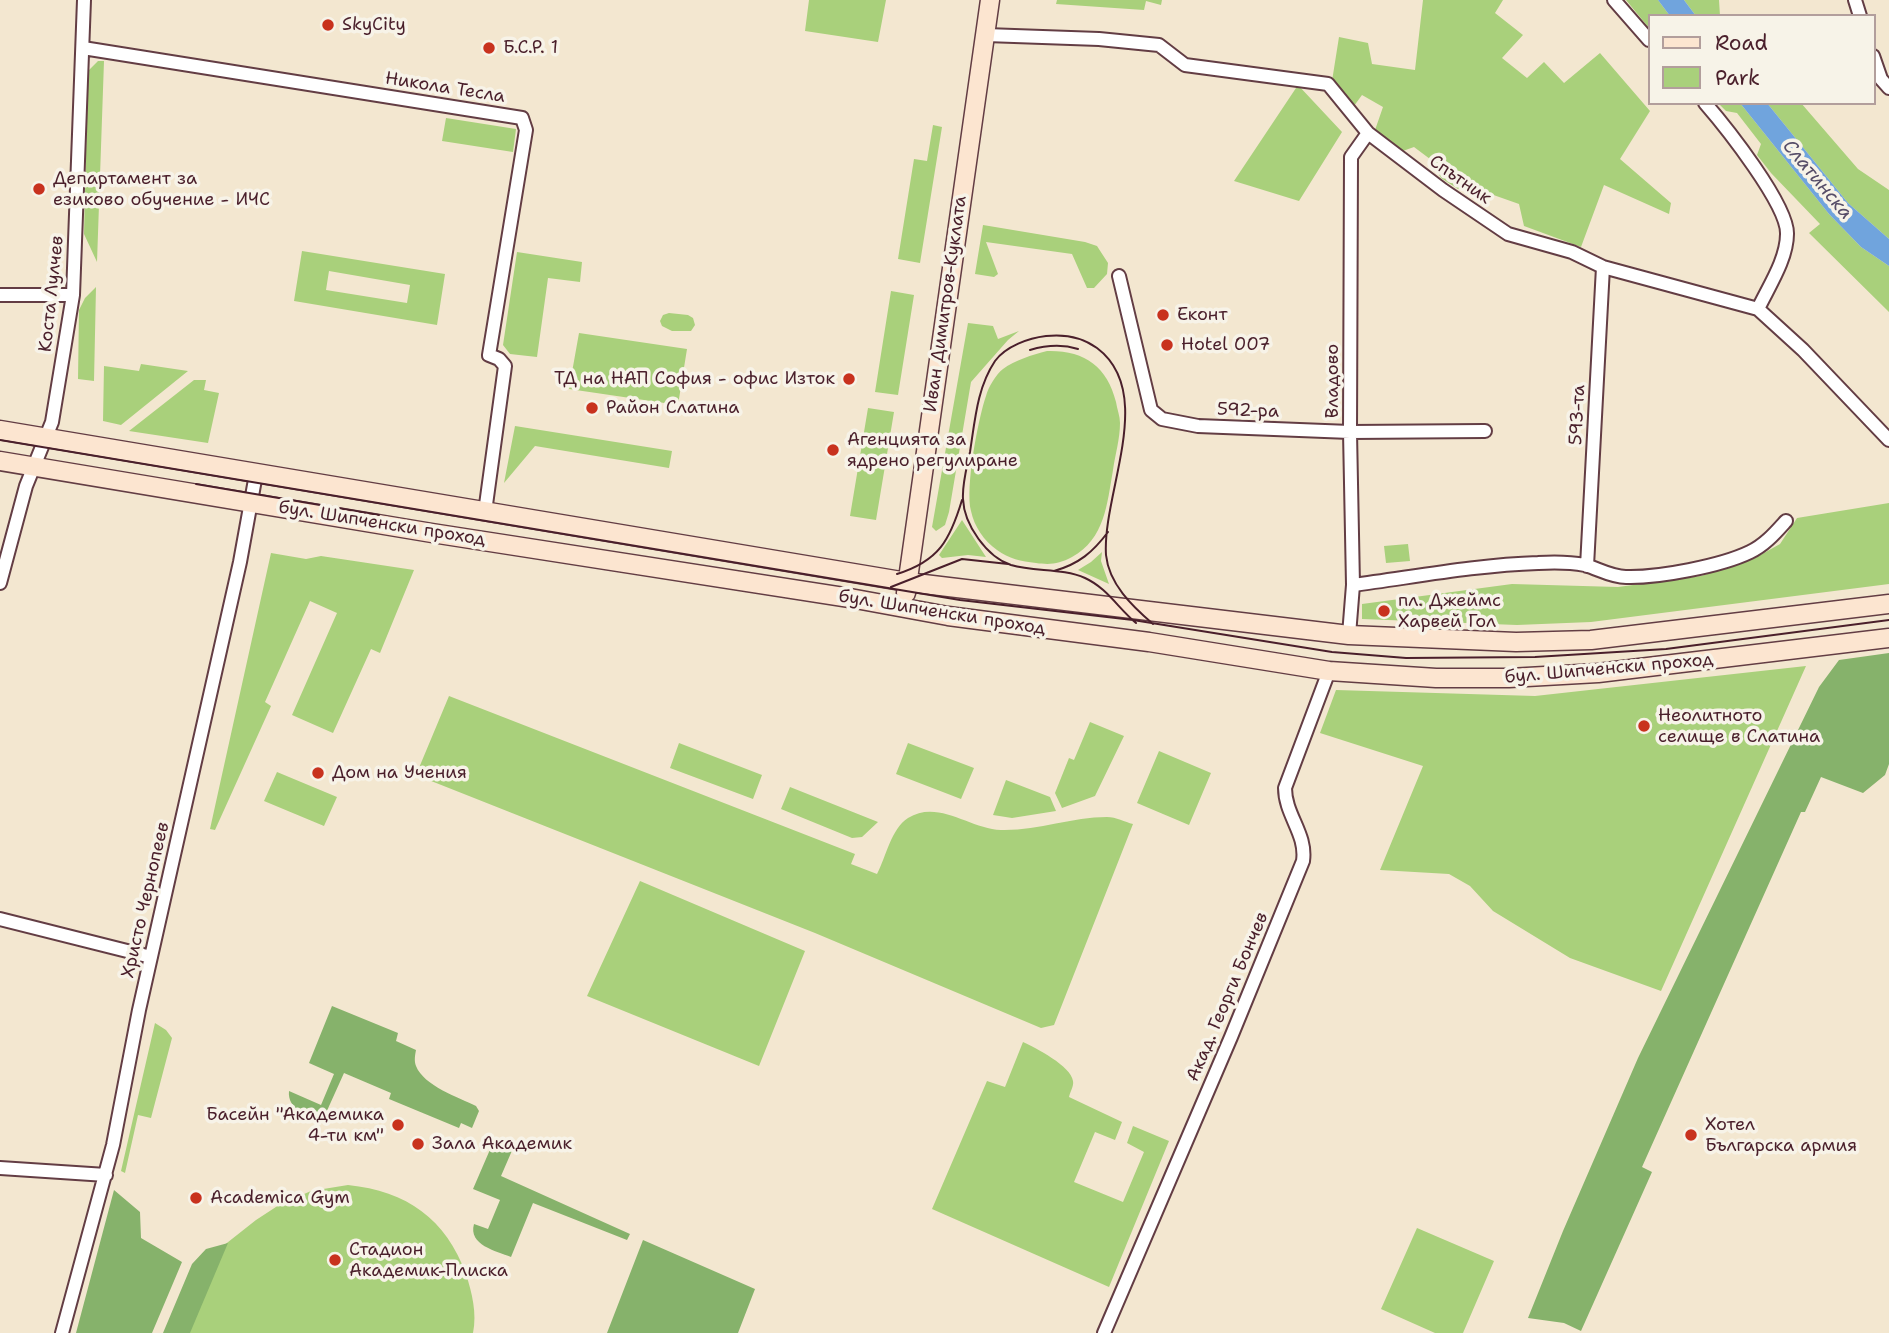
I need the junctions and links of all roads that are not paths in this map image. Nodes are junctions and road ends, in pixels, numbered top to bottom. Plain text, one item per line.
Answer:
1 (85, 0) edge
2 (990, 0) edge
3 (1615, 0) edge
4 (986, 34) junction
5 (1647, 38) edge
6 (83, 47) junction
7 (1875, 62) edge
8 (1889, 88) edge
9 (1707, 105) edge
10 (1368, 133) junction
11 (1603, 267) junction
12 (1119, 276) dead end
13 (0, 295) edge
14 (74, 295) junction
15 (1758, 309) junction
16 (0, 430) edge
17 (1485, 431) dead end
18 (1350, 432) junction
19 (47, 437) junction
20 (1889, 440) edge
21 (0, 461) edge
22 (34, 466) junction
23 (256, 474) junction
24 (250, 503) junction
25 (485, 512) junction
26 (1786, 521) dead end
27 (1587, 566) junction
28 (907, 582) junction
29 (0, 583) edge
30 (1353, 585) junction
31 (1889, 604) edge
32 (904, 608) junction
33 (1349, 635) junction
34 (1889, 638) edge
35 (1329, 671) junction
36 (0, 919) edge
37 (151, 957) junction
38 (0, 1168) edge
39 (106, 1175) junction
40 (62, 1333) edge
41 (1104, 1333) edge

1 - 6 street, Коста Лулчев
2 - 4 main road, Иван Димитров-Куклата
3 - 5 street
4 - 10 street, Спътник
4 - 28 main road, Иван Димитров-Куклата
6 - 14 street, Коста Лулчев
6 - 25 street, Никола Тесла
7 - 8 street
9 - 15 street
10 - 11 street, Спътник
10 - 18 street, Владово
11 - 15 street, Спътник
11 - 27 street, 593-та
12 - 18 street, 592-ра
13 - 14 street
14 - 19 street, Коста Лулчев
15 - 20 street, Спътник
16 - 19 main road, бул. Шипченски проход
17 - 18 street, 592-ра
18 - 30 street, Владово
19 - 22 street, Коста Лулчев
19 - 23 main road, бул. Шипченски проход
21 - 22 main road, бул. Шипченски проход
22 - 24 main road, бул. Шипченски проход
22 - 29 street, Коста Лулчев
23 - 24 street, Христо Чернопеев
23 - 25 main road, бул. Шипченски проход
24 - 32 main road, бул. Шипченски проход
24 - 37 street, Христо Чернопеев
25 - 28 main road, бул. Шипченски проход
26 - 27 street
27 - 30 street
28 - 32 main road, Иван Димитров-Куклата
28 - 33 main road, бул. Шипченски проход
30 - 33 street, Владово
31 - 33 main road, бул. Шипченски проход
32 - 35 main road, бул. Шипченски проход
34 - 35 main road, бул. Шипченски проход
35 - 41 street, Акад. Георги Бончев
36 - 37 street
37 - 39 street, Христо Чернопеев
38 - 39 street
39 - 40 street, Христо Чернопеев

